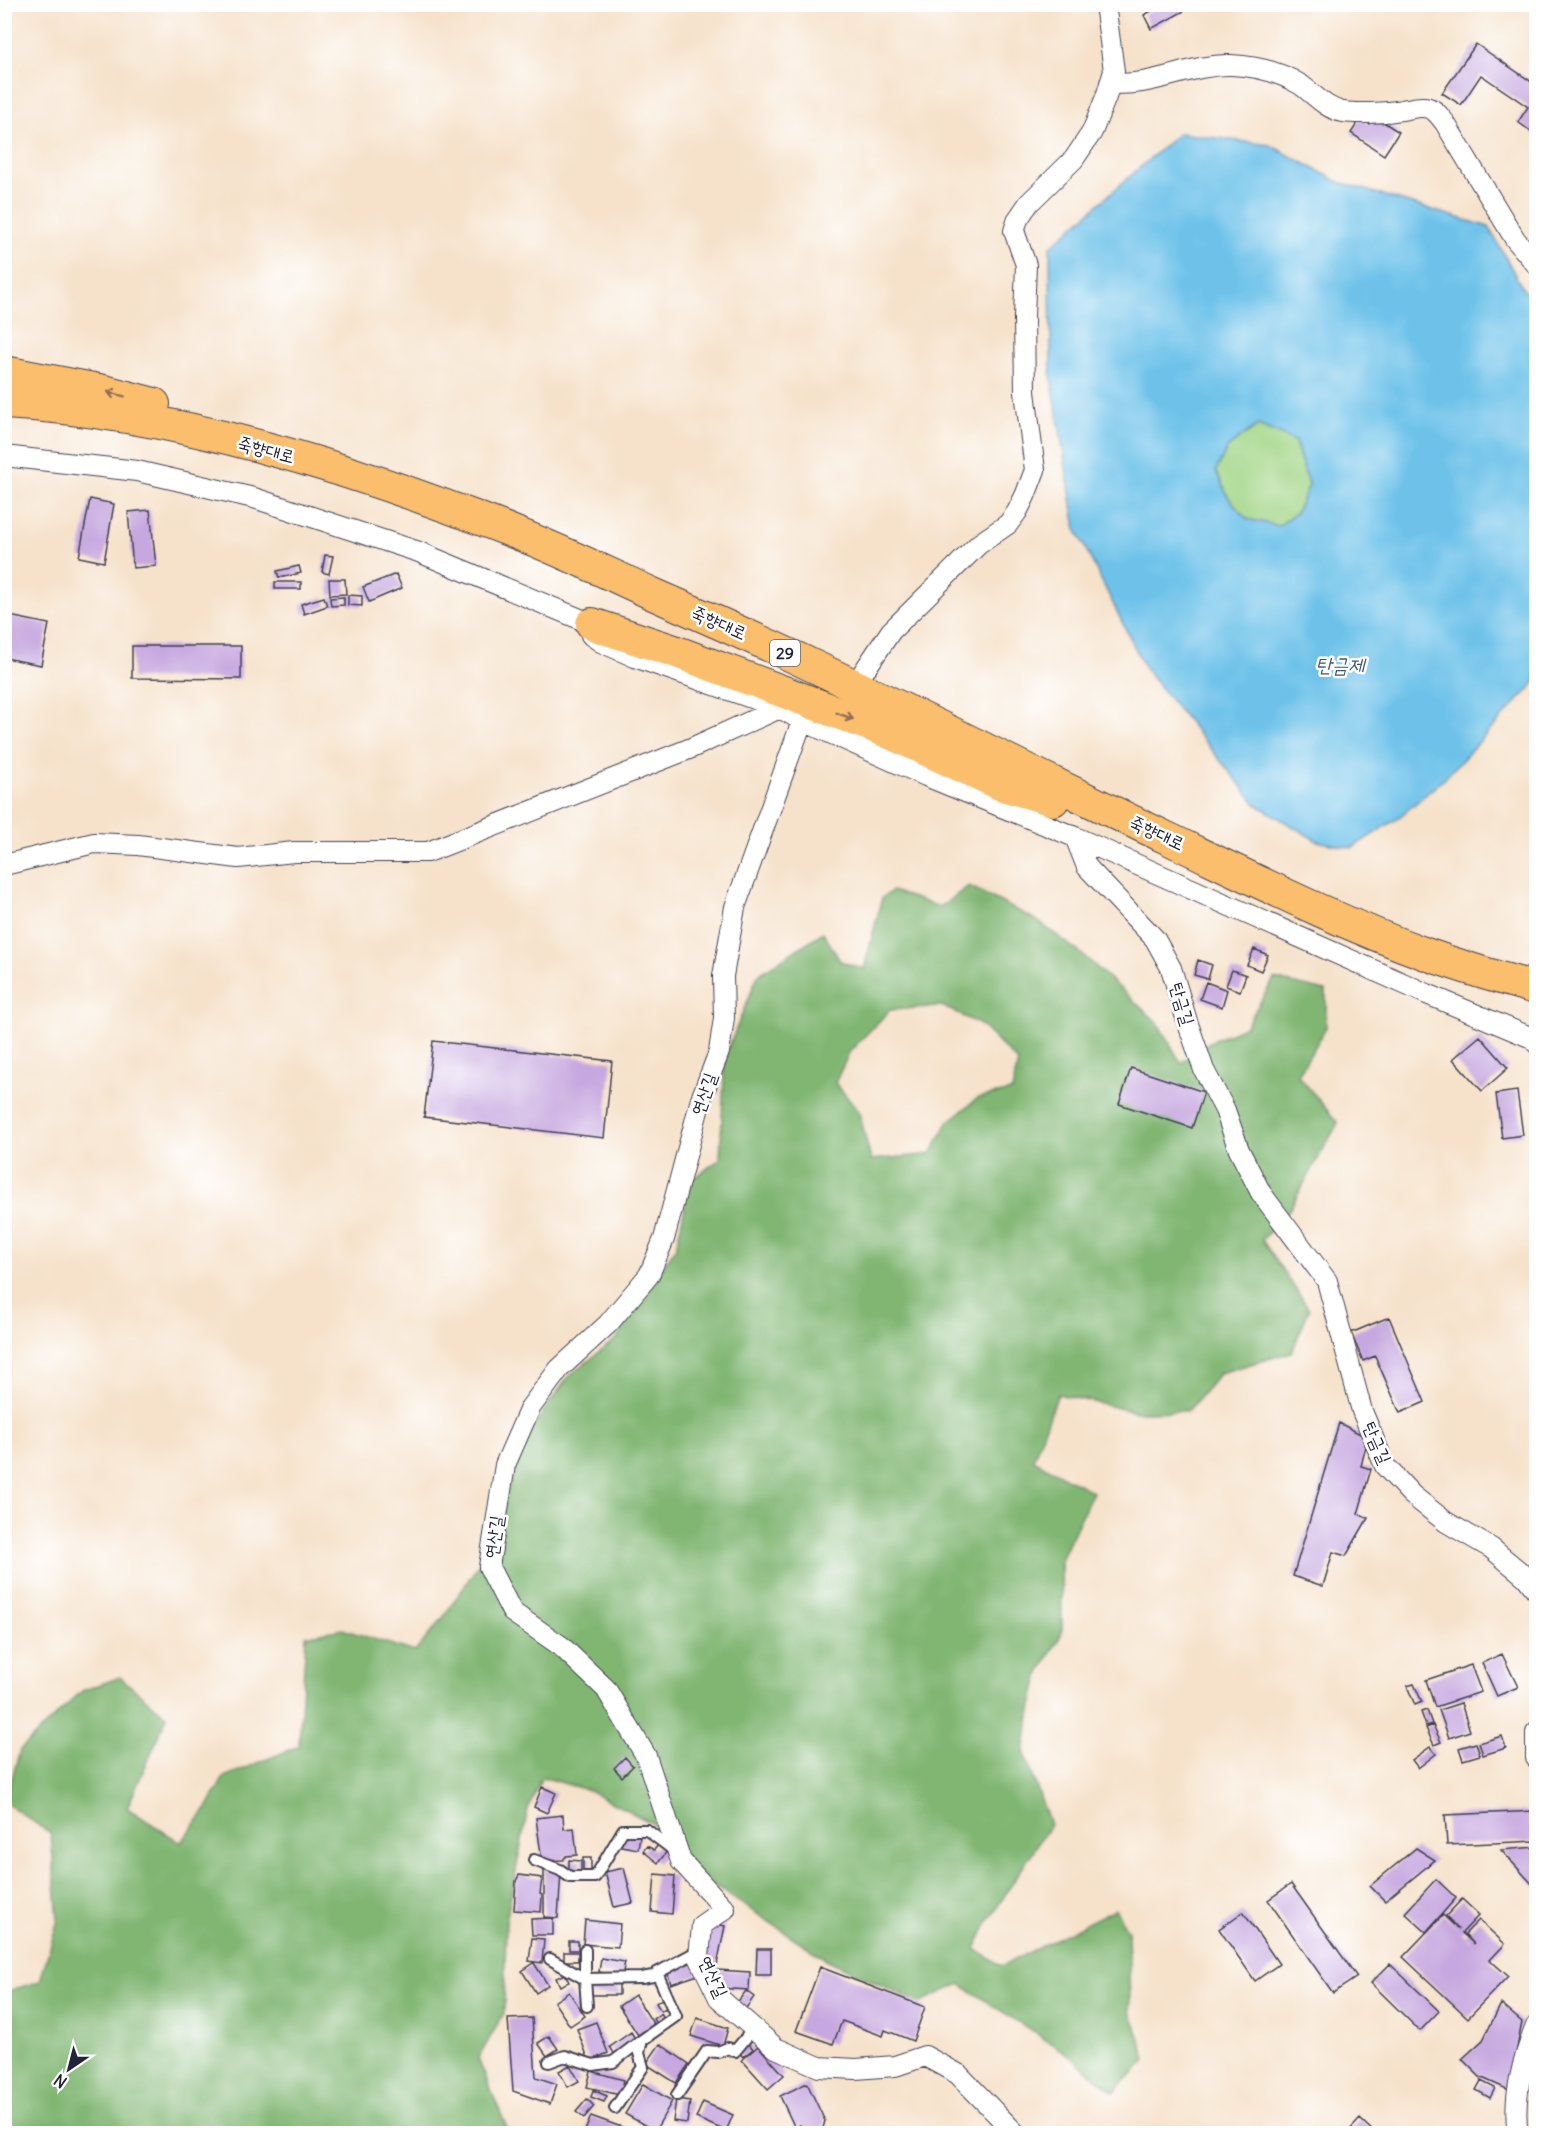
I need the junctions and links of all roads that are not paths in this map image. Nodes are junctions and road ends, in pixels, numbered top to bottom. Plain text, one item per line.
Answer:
1 (1105, 4) edge
2 (1110, 83) junction
3 (1536, 264) edge
4 (4, 372) edge
5 (4, 403) edge
6 (248, 445) junction
7 (4, 456) edge
8 (592, 624) joint
9 (854, 686) junction
10 (796, 710) junction
11 (1143, 826) junction
12 (1075, 837) junction
13 (4, 865) edge
14 (1536, 988) edge
15 (1535, 1040) edge
16 (1536, 1590) edge
17 (1536, 1732) edge
18 (1536, 1758) edge
19 (678, 1854) junction
20 (534, 1860) dead end
21 (585, 1950) dead end
22 (700, 1950) junction
23 (550, 1959) dead end
24 (658, 1975) junction
25 (585, 1979) junction
26 (587, 2006) dead end
27 (1536, 2026) edge
28 (754, 2028) junction
29 (642, 2040) junction
30 (549, 2062) dead end
31 (677, 2095) dead end
32 (615, 2108) dead end
33 (1016, 2133) edge
34 (1518, 2133) edge

1 - 2 street
2 - 3 street
2 - 9 street
6 -> 4 main road
5 - 6 main road, 죽향대로 / 29
6 - 9 main road, 죽향대로 / 29
7 - 8 street
8 - 10 main road
9 - 11 main road, 죽향대로 / 29
10 -> 11 main road
10 - 12 street
10 - 13 street
10 - 19 street, 연산길
11 - 14 main road, 죽향대로 / 29
12 - 15 street
12 - 16 street, 탄금길
17 - 18 street
19 - 20 lane
19 - 22 street, 연산길
21 - 25 lane
22 - 24 lane
22 - 28 street, 연산길
23 - 25 lane
24 - 25 lane
24 - 29 lane
25 - 26 lane
27 - 34 street
28 - 31 lane
28 - 33 street, 연산길
29 - 30 lane
29 - 32 lane

